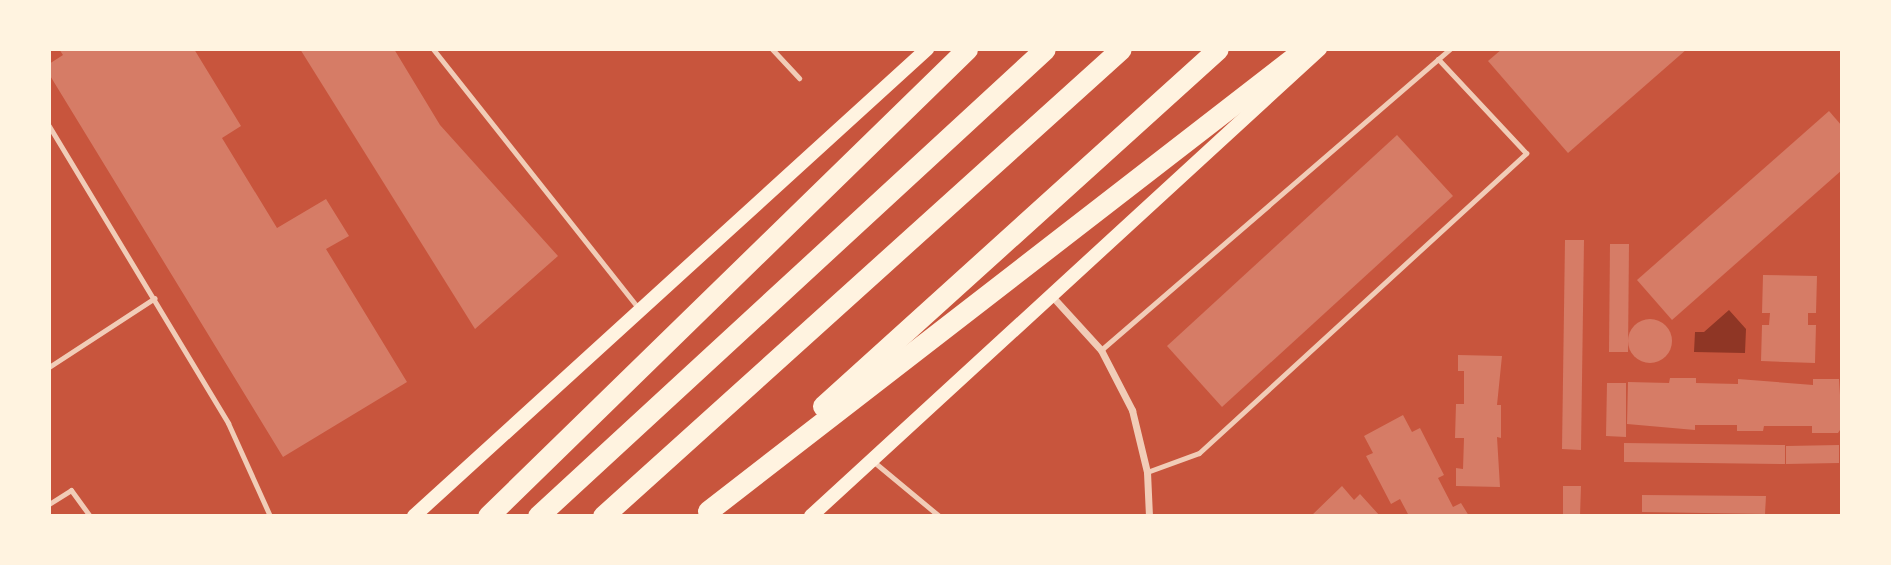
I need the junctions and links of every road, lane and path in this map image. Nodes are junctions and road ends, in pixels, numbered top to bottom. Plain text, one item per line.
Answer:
1 (433, 49) edge
2 (772, 49) edge
3 (927, 49) edge
4 (967, 49) edge
5 (1045, 49) edge
6 (1121, 49) edge
7 (1218, 49) edge
8 (1305, 49) edge
9 (1320, 49) edge
10 (1450, 49) edge
11 (1438, 59) junction
12 (799, 78) dead end
13 (49, 126) edge
14 (1049, 294) junction
15 (155, 298) junction
16 (640, 310) junction
17 (1101, 350) junction
18 (49, 367) edge
19 (873, 461) junction
20 (1147, 472) junction
21 (49, 504) edge
22 (705, 514) edge
23 (813, 515) edge
24 (90, 516) edge
25 (270, 516) edge
26 (414, 516) edge
27 (488, 516) edge
28 (538, 516) edge
29 (603, 516) edge
30 (939, 516) edge
31 (1149, 516) edge

1 - 16 lane
2 - 12 lane
3 - 16 main road
4 - 27 highway
5 - 28 highway
6 - 29 highway
7 - 22 highway
8 - 22 highway
9 - 14 main road
10 - 11 lane
11 - 17 lane
11 - 20 lane
13 - 15 lane
14 - 17 street
14 - 19 main road
15 - 18 lane
15 - 25 lane
16 - 26 main road
17 - 20 street
19 - 23 main road
19 - 30 lane
20 - 31 street
21 - 24 lane

